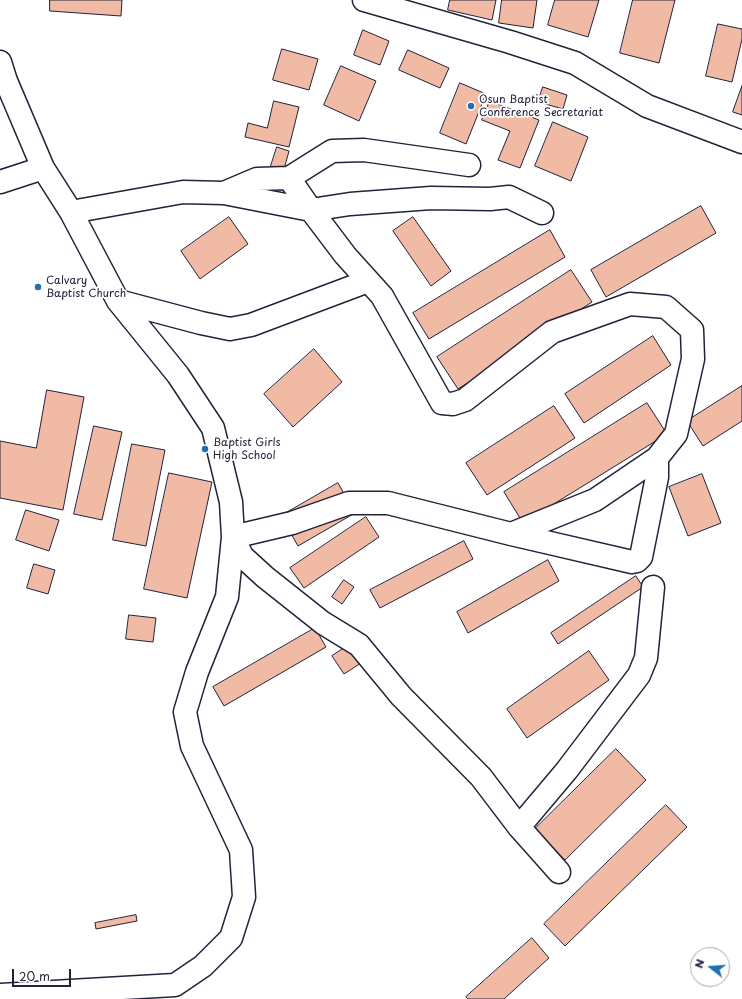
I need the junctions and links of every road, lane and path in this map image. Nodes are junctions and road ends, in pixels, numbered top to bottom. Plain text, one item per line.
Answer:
1 (364, 0) edge
2 (2, 74) edge
3 (742, 142) edge
4 (469, 165) dead end
5 (43, 168) junction
6 (289, 178) junction
7 (0, 182) edge
8 (224, 193) junction
9 (311, 210) junction
10 (71, 212) junction
11 (542, 213) dead end
12 (368, 281) junction
13 (118, 302) junction
14 (658, 458) junction
15 (511, 534) junction
16 (233, 537) junction
17 (653, 587) dead end
18 (519, 827) junction
19 (559, 872) dead end
20 (0, 995) edge

1 - 3 street
2 - 5 street
4 - 6 street
5 - 7 street
5 - 10 street
6 - 8 street
6 - 9 street
8 - 9 street
8 - 10 street
9 - 11 street
9 - 12 street
10 - 13 street
12 - 13 street
12 - 14 street
13 - 16 street
14 - 15 street
14 - 15 street
15 - 16 street
16 - 18 street
16 - 20 street
17 - 18 street
18 - 19 street

